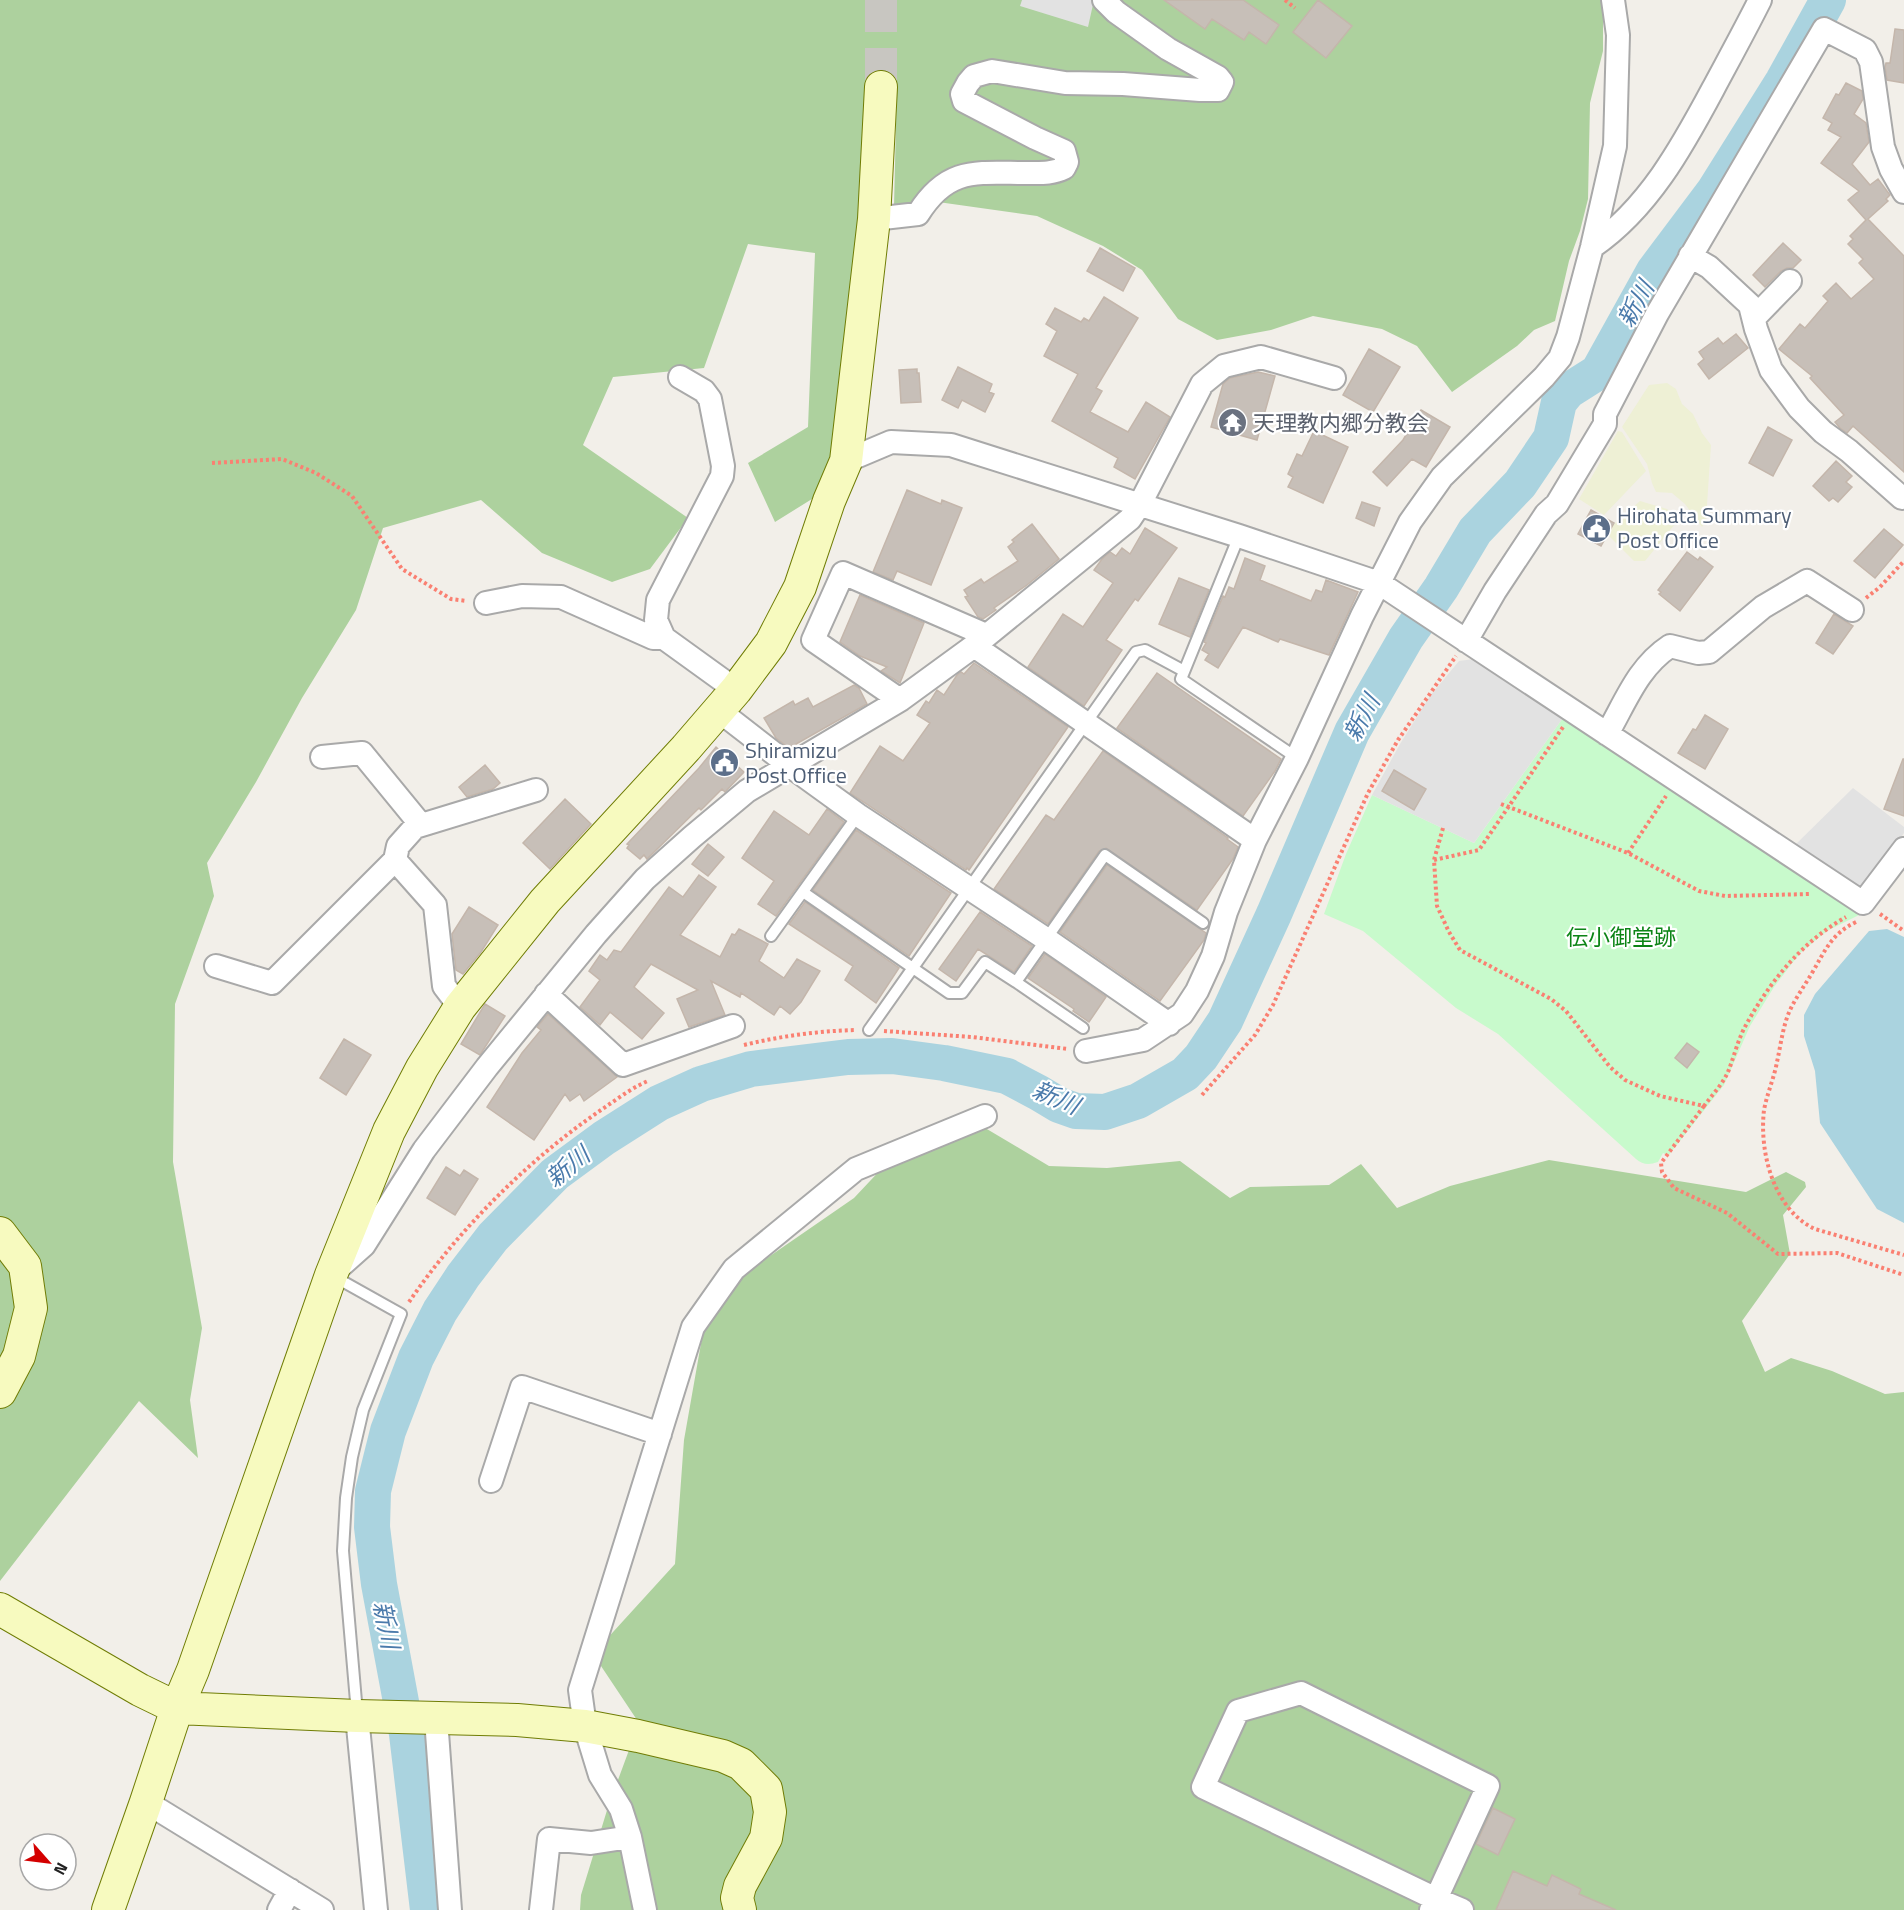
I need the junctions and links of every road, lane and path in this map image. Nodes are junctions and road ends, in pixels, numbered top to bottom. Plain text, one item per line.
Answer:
1 (1104, 0) edge
2 (1285, 0) edge
3 (1612, 0) edge
4 (1760, 0) edge
5 (1294, 8) dead end
6 (881, 87) tunnel mouth
7 (1904, 192) edge
8 (874, 219) junction
9 (1592, 247) junction
10 (1690, 256) junction
11 (1790, 281) dead end
12 (1754, 318) junction
13 (680, 377) dead end
14 (1334, 378) dead end
15 (846, 461) junction
16 (212, 463) dead end
17 (1902, 498) dead end
18 (1140, 504) junction
19 (1239, 536) junction
20 (1904, 561) edge
21 (1379, 583) junction
22 (486, 603) joint
23 (1852, 610) joint
24 (664, 638) junction
25 (1462, 638) junction
26 (980, 640) junction
27 (1184, 671) junction
28 (727, 700) junction
29 (900, 700) junction
30 (1574, 712) junction
31 (1086, 723) junction
32 (1607, 734) junction
33 (322, 758) dead end
34 (1297, 758) junction
35 (789, 765) junction
36 (1677, 780) junction
37 (536, 790) dead end
38 (1501, 804) dead end
39 (1508, 808) junction
40 (858, 815) junction
41 (421, 825) junction
42 (1443, 828) dead end
43 (1255, 840) junction
44 (1904, 849) edge
45 (1628, 853) junction
46 (395, 860) junction
47 (1434, 860) junction
48 (969, 889) junction
49 (803, 892) junction
50 (1818, 895) dead end
51 (1841, 908) dead end
52 (1872, 915) dead end
53 (1862, 920) dead end
54 (1203, 922) dead end
55 (1904, 931) edge
56 (771, 936) dead end
57 (1046, 939) junction
58 (216, 966) dead end
59 (913, 966) junction
60 (1016, 982) junction
61 (546, 994) junction
62 (460, 1007) junction
63 (1169, 1024) junction
64 (1083, 1028) dead end
65 (869, 1030) junction
66 (734, 1037) joint
67 (1086, 1051) joint
68 (649, 1080) dead end
69 (1202, 1095) dead end
70 (1704, 1106) junction
71 (985, 1116) dead end
72 (0, 1233) edge
73 (1904, 1255) edge
74 (331, 1275) junction
75 (1904, 1275) edge
76 (400, 1314) junction
77 (0, 1392) edge
78 (660, 1434) junction
79 (491, 1481) dead end
80 (0, 1609) edge
81 (177, 1708) junction
82 (361, 1716) junction
83 (434, 1719) junction
84 (585, 1726) junction
85 (147, 1802) junction
86 (630, 1837) junction
87 (285, 1900) edge
88 (1434, 1904) edge
89 (108, 1910) edge
90 (322, 1910) edge
91 (376, 1910) edge
92 (450, 1910) edge
93 (541, 1910) edge
94 (645, 1910) edge
95 (740, 1910) edge
96 (1462, 1910) edge

1 - 8 street
2 - 5 path
3 - 9 street
4 - 9 street
6 - 8 street
7 - 10 street
8 - 15 street
9 - 21 street
10 - 12 street
10 - 25 street
11 - 12 street
12 - 17 street
13 - 24 street
14 - 18 street
15 - 18 street
15 - 28 street
16 - 22 path
18 - 19 street
18 - 26 street
19 - 21 street
19 - 27 lane
20 - 23 path
21 - 25 street
21 - 34 street
22 - 24 street
23 - 32 street
24 - 28 street
25 - 30 street
25 - 69 path
26 - 29 street
26 - 29 street
26 - 31 street
27 - 31 lane
27 - 34 lane
28 - 35 street
28 - 62 street
29 - 35 street
30 - 32 street
30 - 39 path
31 - 43 street
31 - 48 lane
32 - 36 street
33 - 41 street
34 - 43 street
35 - 40 street
35 - 61 street
36 - 44 street
36 - 45 path
37 - 41 street
38 - 39 path
39 - 45 path
39 - 47 path
40 - 48 street
40 - 49 lane
41 - 46 street
42 - 47 path
43 - 63 street
45 - 50 path
46 - 58 street
46 - 62 street
47 - 70 path
48 - 57 street
48 - 59 lane
49 - 56 lane
49 - 59 lane
51 - 70 path
52 - 55 path
53 - 73 path
54 - 57 lane
57 - 60 lane
57 - 63 street
59 - 60 lane
59 - 65 lane
60 - 64 lane
61 - 66 street
61 - 74 street
62 - 74 street
63 - 67 street
65 - 66 path
65 - 67 path
68 - 76 path
70 - 75 path
71 - 78 street
72 - 77 street
74 - 76 lane
74 - 81 street
76 - 82 lane
78 - 79 street
78 - 84 street
80 - 81 street
81 - 82 street
81 - 85 street
82 - 83 street
82 - 91 street
83 - 84 street
83 - 92 street
84 - 86 street
84 - 95 street
85 - 87 street
85 - 89 street
86 - 93 street
86 - 94 street
87 - 90 street
88 - 88 street
88 - 96 street

